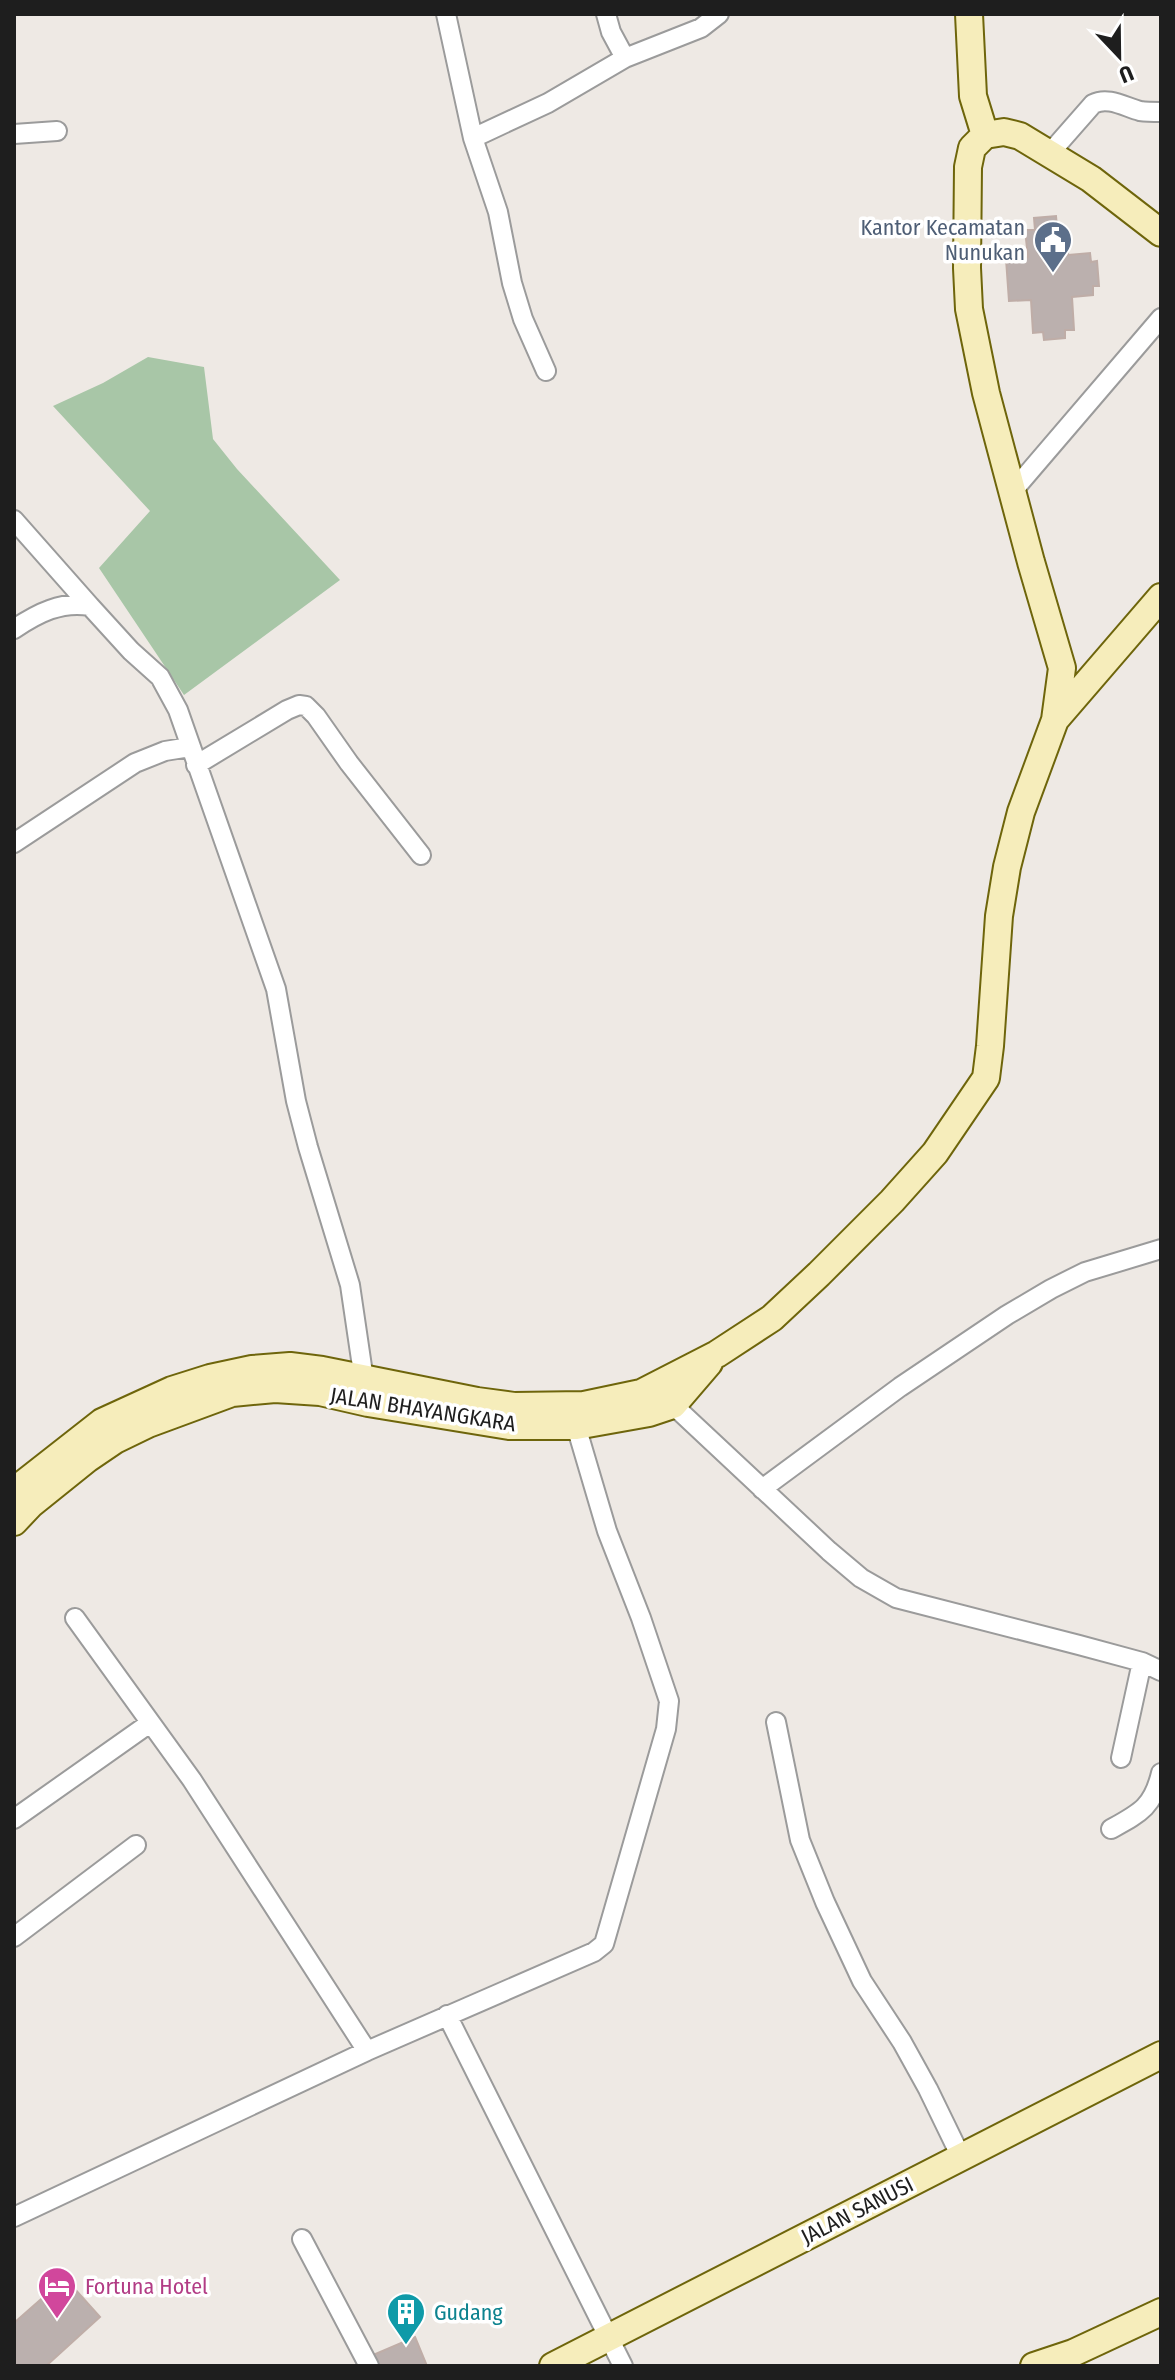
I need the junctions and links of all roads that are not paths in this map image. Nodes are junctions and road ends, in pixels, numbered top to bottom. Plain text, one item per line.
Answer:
1 (446, 14) edge
2 (606, 14) edge
3 (719, 14) edge
4 (969, 14) edge
5 (625, 58) junction
6 (1161, 112) edge
7 (57, 131) dead end
8 (14, 134) edge
9 (985, 135) junction
10 (473, 138) junction
11 (1050, 153) junction
12 (1161, 233) edge
13 (1161, 318) edge
14 (546, 371) dead end
15 (1012, 492) junction
16 (14, 520) edge
17 (1161, 597) edge
18 (90, 606) junction
19 (14, 629) edge
20 (1055, 720) junction
21 (193, 756) junction
22 (14, 843) edge
23 (421, 855) dead end
24 (1161, 1249) edge
25 (364, 1380) junction
26 (665, 1395) junction
27 (576, 1426) junction
28 (762, 1489) junction
29 (18, 1498) edge
30 (75, 1618) dead end
31 (1142, 1662) junction
32 (1161, 1671) edge
33 (776, 1722) dead end
34 (150, 1723) junction
35 (1121, 1758) dead end
36 (1161, 1773) edge
37 (14, 1819) edge
38 (1111, 1829) dead end
39 (136, 1845) dead end
40 (14, 1937) edge
41 (447, 2015) junction
42 (367, 2051) junction
43 (1161, 2055) edge
44 (961, 2157) junction
45 (14, 2217) edge
46 (302, 2239) dead end
47 (1161, 2312) edge
48 (609, 2337) junction
49 (369, 2366) edge
50 (553, 2366) edge
51 (623, 2366) edge
52 (1034, 2366) edge

1 - 10 street
2 - 5 street
3 - 5 street
4 - 9 main road
5 - 10 street
6 - 11 street
7 - 8 street
9 - 11 main road
9 - 15 main road
10 - 14 street
11 - 12 main road
13 - 15 street
15 - 20 main road
16 - 18 street
17 - 20 main road
18 - 19 street
18 - 21 street
20 - 26 main road
21 - 22 street
21 - 23 street
21 - 25 street
24 - 28 street
25 - 26 main road, JALAN BHAYANGKARA
25 - 29 main road, JALAN BHAYANGKARA
26 - 27 main road, JALAN BHAYANGKARA
26 - 28 street
27 - 29 main road, JALAN BHAYANGKARA
27 - 41 street
28 - 31 street
30 - 34 street
31 - 32 street
31 - 35 street
33 - 44 street
34 - 37 street
34 - 42 street
36 - 38 street
39 - 40 street
41 - 42 street
41 - 48 street
42 - 45 street
43 - 44 main road, JALAN SANUSI
44 - 48 main road, JALAN SANUSI
46 - 49 street
47 - 52 main road
48 - 50 main road, JALAN SANUSI
48 - 51 street

